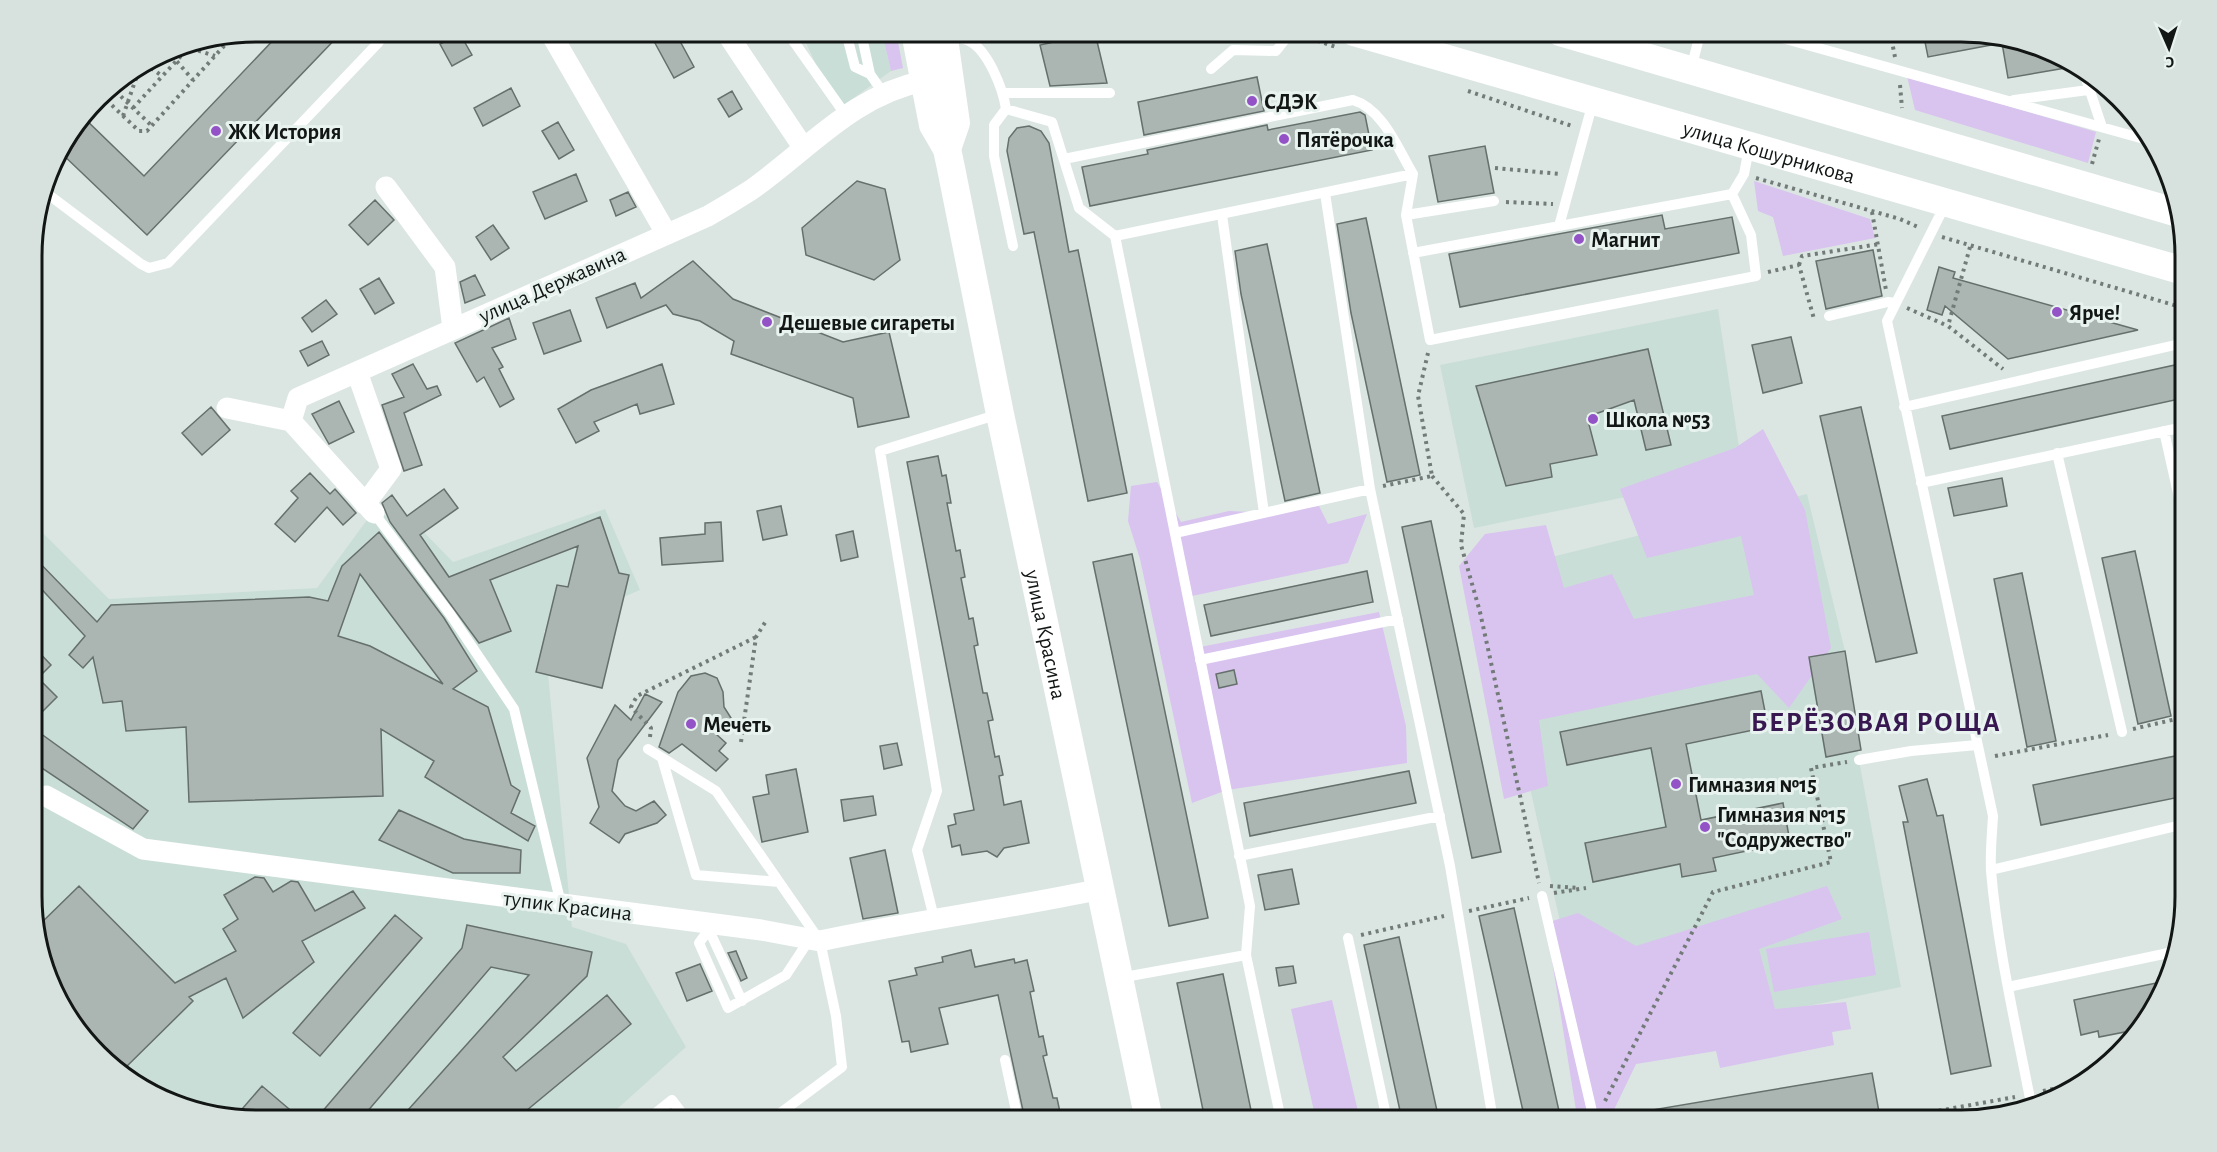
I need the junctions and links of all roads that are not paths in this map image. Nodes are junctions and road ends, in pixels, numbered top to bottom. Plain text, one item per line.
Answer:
1 (379, 42) edge
2 (556, 42) edge
3 (733, 42) edge
4 (795, 42) edge
5 (849, 42) edge
6 (863, 42) edge
7 (917, 42) edge
8 (944, 42) edge
9 (971, 42) edge
10 (1283, 42) edge
11 (1390, 42) edge
12 (1594, 42) edge
13 (1697, 42) edge
14 (1796, 42) edge
15 (1211, 69) dead end
16 (1690, 70) junction
17 (870, 74) junction
18 (924, 81) junction
19 (2087, 83) edge
20 (2088, 90) junction
21 (1004, 93) junction
22 (1110, 93) dead end
23 (884, 94) junction
24 (1594, 99) junction
25 (2008, 101) junction
26 (1006, 109) junction
27 (845, 114) junction
28 (2102, 127) junction
29 (2139, 138) edge
30 (1750, 145) junction
31 (803, 147) junction
32 (947, 149) junction
33 (1064, 159) junction
34 (1413, 174) junction
35 (386, 187) dead end
36 (1326, 193) junction
37 (1732, 194) junction
38 (50, 196) edge
39 (1494, 201) road end
40 (1946, 203) junction
41 (2170, 211) edge
42 (1222, 215) junction
43 (1406, 215) junction
44 (1559, 226) junction
45 (666, 233) junction
46 (1115, 236) junction
47 (1013, 246) dead end
48 (1413, 254) junction
49 (2175, 268) edge
50 (1891, 302) junction
51 (1829, 316) road end
52 (453, 329) junction
53 (2175, 345) edge
54 (357, 372) junction
55 (1904, 407) junction
56 (226, 408) dead end
57 (1000, 414) junction
58 (291, 422) junction
59 (2175, 429) edge
60 (2164, 431) junction
61 (2057, 453) junction
62 (2175, 480) edge
63 (1921, 483) junction
64 (1370, 489) junction
65 (369, 508) junction
66 (1264, 513) junction
67 (1175, 533) junction
68 (1398, 619) junction
69 (1200, 660) junction
70 (2122, 732) road end
71 (1977, 745) junction
72 (648, 749) road end
73 (662, 758) junction
74 (1859, 760) road end
75 (42, 795) edge
76 (1440, 816) junction
77 (2175, 826) edge
78 (1239, 856) junction
79 (1991, 870) junction
80 (779, 882) junction
81 (1101, 889) junction
82 (1542, 896) road end
83 (561, 904) junction
84 (934, 918) junction
85 (711, 927) junction
86 (1348, 938) road end
87 (814, 940) junction
88 (2168, 953) edge
89 (1246, 955) junction
90 (1119, 978) junction
91 (2008, 987) junction
92 (1005, 1060) dead end
93 (2030, 1099) edge
94 (660, 1110) edge
95 (680, 1110) edge
96 (784, 1110) edge
97 (1016, 1110) edge
98 (1147, 1110) edge
99 (1279, 1110) edge
100 (1385, 1110) edge
101 (1491, 1110) edge
102 (1596, 1110) edge

1 - 38 lane
2 - 45 street
3 - 31 street
4 - 27 lane
5 - 17 lane
6 - 17 lane
7 - 18 main road, улица Красина
8 - 32 main road, улица Красина
9 - 21 lane
10 - 15 lane
11 - 24 main road, улица Кошурникова
12 - 16 main road
13 - 16 lane
14 - 25 lane
16 - 41 main road
17 - 23 lane
18 - 23 street, улица Державина
18 - 32 main road, улица Красина
19 - 20 lane
20 - 25 lane
20 - 28 lane
21 - 22 lane
21 - 26 lane
23 - 27 street, улица Державина
24 - 30 main road, улица Кошурникова
24 - 44 lane
25 - 28 lane
26 - 33 lane
26 - 47 lane
27 - 31 street, улица Державина
28 - 29 lane
30 - 37 lane
30 - 40 main road, улица Кошурникова
31 - 45 street, улица Державина
32 - 57 main road, улица Красина
33 - 34 lane
33 - 46 lane
34 - 36 lane
34 - 43 lane
35 - 52 street
36 - 42 lane
36 - 64 lane
37 - 44 lane
37 - 48 lane
39 - 43 lane
40 - 49 main road, улица Кошурникова
40 - 50 lane
42 - 46 lane
42 - 66 lane
43 - 48 lane
44 - 48 lane
45 - 52 street, улица Державина
46 - 67 lane
50 - 51 lane
50 - 55 lane
52 - 54 street, улица Державина
53 - 55 lane
54 - 58 street, улица Державина
54 - 65 street
55 - 63 lane
56 - 58 street
57 - 81 main road, улица Красина
57 - 84 lane
58 - 65 street
59 - 60 lane
60 - 61 lane
60 - 62 lane
61 - 63 lane
61 - 70 lane
63 - 71 lane
64 - 66 lane
64 - 68 lane
65 - 83 lane
66 - 67 lane
67 - 69 lane
68 - 69 lane
68 - 76 lane
69 - 78 lane
71 - 74 lane
71 - 79 lane
72 - 73 lane
73 - 80 lane
73 - 80 lane
75 - 83 street, тупик Красина
76 - 78 lane
76 - 101 lane
77 - 79 lane
78 - 89 lane
79 - 91 lane
80 - 87 lane
81 - 84 street, тупик Красина
81 - 90 main road, улица Красина
82 - 102 lane
83 - 85 street, тупик Красина
84 - 87 street, тупик Красина
85 - 87 street, тупик Красина
85 - 87 lane
86 - 100 lane
87 - 96 lane
88 - 91 lane
89 - 90 lane
89 - 99 lane
90 - 98 main road, улица Красина
91 - 93 lane
92 - 97 lane
94 - 95 lane

